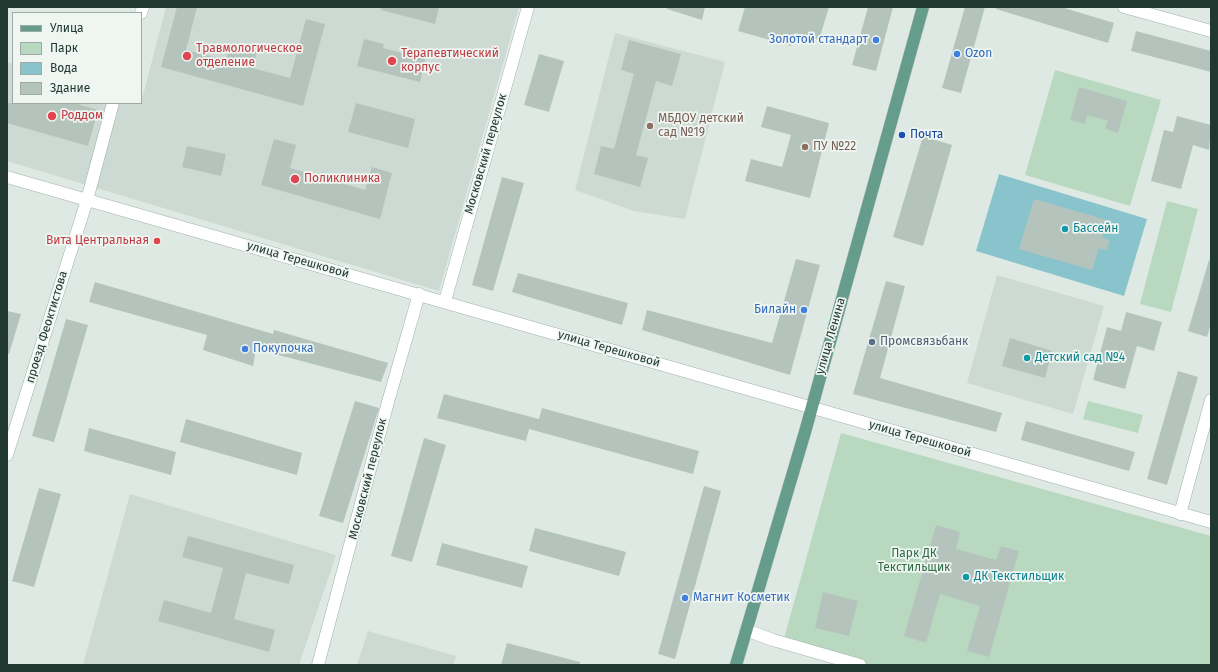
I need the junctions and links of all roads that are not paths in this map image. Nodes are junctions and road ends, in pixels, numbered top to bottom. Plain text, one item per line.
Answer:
1 (528, 7) edge
2 (923, 7) edge
3 (1124, 7) edge
4 (1211, 31) edge
5 (113, 104) edge
6 (7, 177) edge
7 (87, 200) junction
8 (419, 294) junction
9 (445, 301) junction
10 (1211, 400) edge
11 (811, 408) junction
12 (7, 455) edge
13 (1180, 514) junction
14 (1211, 522) edge
15 (746, 630) junction
16 (318, 665) edge
17 (736, 665) edge
18 (860, 665) edge

1 - 9 street, Московский переулок
2 - 11 main road, улица Ленина
3 - 4 street
5 - 7 street, проезд Феоктистова
6 - 7 street, улица Терешковой
7 - 8 street, улица Терешковой
7 - 12 street, проезд Феоктистова
8 - 9 street, улица Терешковой
8 - 16 street, Московский переулок
9 - 11 street, улица Терешковой
10 - 13 street
11 - 13 street, улица Терешковой
11 - 15 main road, улица Ленина
13 - 14 street, улица Терешковой
15 - 17 main road, улица Ленина
15 - 18 street

